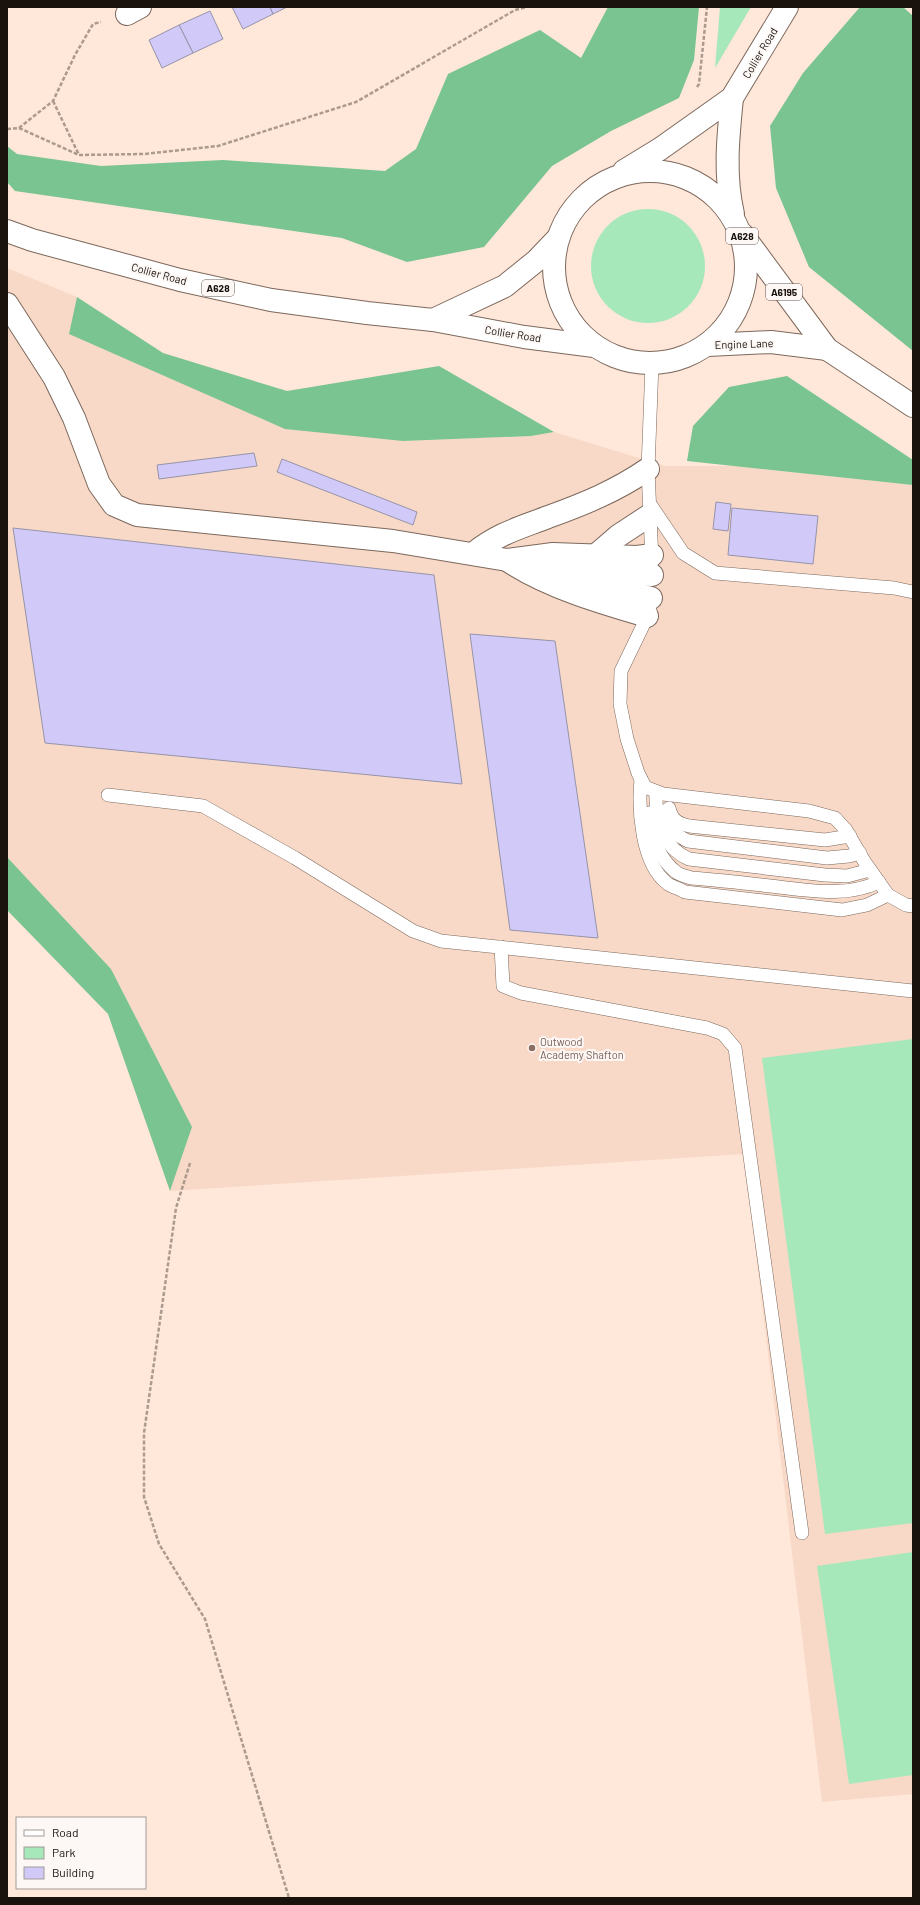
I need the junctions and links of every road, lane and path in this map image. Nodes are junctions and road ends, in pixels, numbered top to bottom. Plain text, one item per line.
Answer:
1 (527, 7) edge
2 (787, 7) edge
3 (133, 11) edge
4 (732, 98) junction
5 (53, 100) junction
6 (19, 128) junction
7 (7, 129) edge
8 (79, 155) junction
9 (615, 177) junction
10 (737, 225) junction
11 (7, 231) edge
12 (558, 238) junction
13 (7, 304) edge
14 (433, 320) junction
15 (708, 345) junction
16 (594, 346) junction
17 (827, 349) junction
18 (652, 364) junction
19 (913, 406) edge
20 (648, 469) junction
21 (649, 509) junction
22 (474, 553) junction
23 (596, 555) junction
24 (507, 560) junction
25 (652, 565) junction
26 (913, 592) edge
27 (649, 607) junction
28 (655, 790) junction
29 (108, 795) dead end
30 (850, 836) junction
31 (860, 853) junction
32 (870, 870) junction
33 (879, 882) junction
34 (888, 895) junction
35 (913, 906) edge
36 (501, 947) junction
37 (913, 991) edge
38 (190, 1164) dead end
39 (802, 1533) dead end
40 (289, 1898) edge

1 - 8 path
2 - 4 main road, Collier Road / A628
3 - 5 path
4 - 9 main road, Collier Road / A628
4 - 10 main road, Collier Road / A628
5 - 6 path
5 - 8 path
6 - 7 path
6 - 8 path
9 - 10 main road, A628
9 - 12 main road, A628
10 - 15 main road, A628
10 - 17 main road, Engine Lane / A6195
11 - 14 main road, Collier Road / A628
12 - 14 main road, A628
12 - 16 main road, A628
13 - 22 main road
14 - 16 main road, Collier Road / A628
15 - 17 main road, Engine Lane / A6195
15 - 18 main road, A628
16 - 18 main road, A628
17 - 19 main road, Engine Lane / A6195
18 - 20 lane
20 - 21 lane
20 - 22 main road
21 - 23 main road
21 - 25 lane
21 - 26 lane
22 - 24 main road
23 - 24 main road
23 - 25 main road
24 - 25 main road
24 - 27 main road
25 - 27 lane
27 - 28 lane
28 - 30 lane
28 - 30 lane
28 - 31 lane
28 - 32 lane
28 - 33 lane
28 - 34 lane
29 - 36 lane
30 - 31 lane
31 - 32 lane
32 - 33 lane
33 - 34 lane
34 - 35 lane
36 - 37 lane
36 - 39 lane
38 - 40 path

